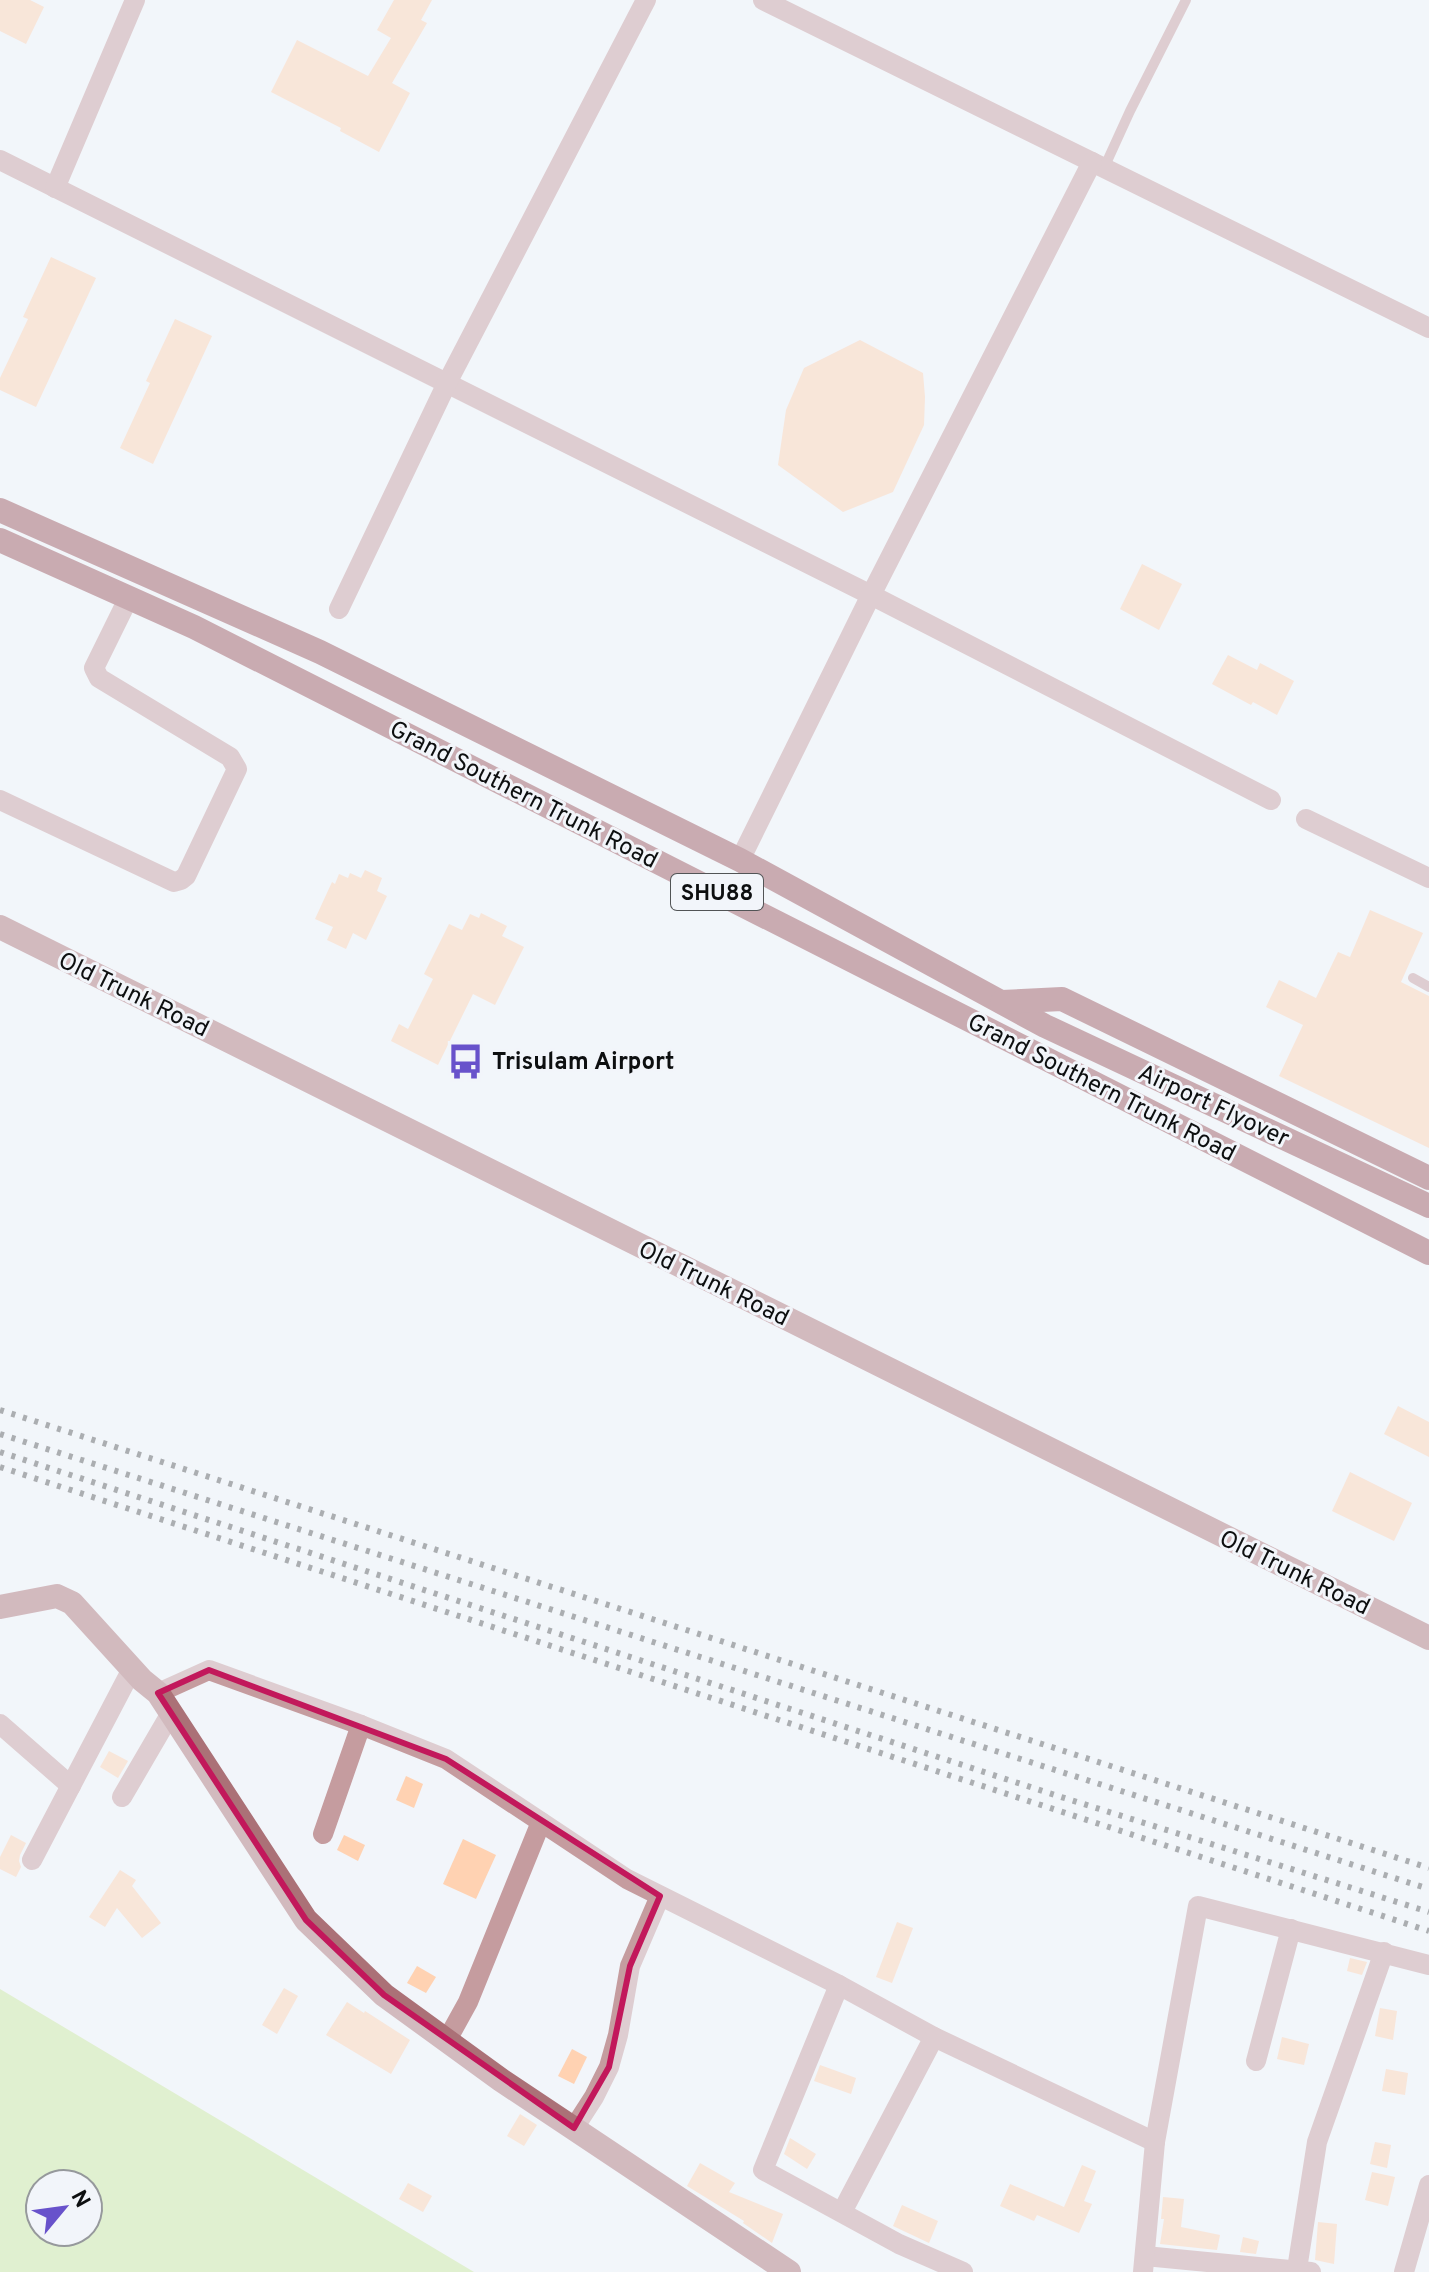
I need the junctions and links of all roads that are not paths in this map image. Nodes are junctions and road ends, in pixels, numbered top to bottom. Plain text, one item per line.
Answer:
1 (135, 0) edge
2 (646, 0) edge
3 (763, 0) edge
4 (1186, 0) edge
5 (0, 160) edge
6 (1098, 165) junction
7 (55, 188) junction
8 (1429, 328) edge
9 (447, 383) junction
10 (0, 510) edge
11 (0, 540) edge
12 (871, 595) junction
13 (129, 597) junction
14 (339, 609) dead end
15 (0, 800) edge
16 (1271, 800) dead end
17 (1306, 819) dead end
18 (740, 860) junction
19 (1429, 878) edge
20 (0, 927) edge
21 (1413, 978) dead end
22 (1429, 987) edge
23 (1000, 1003) junction
24 (1429, 1178) edge
25 (1429, 1206) edge
26 (1429, 1253) edge
27 (0, 1607) edge
28 (1429, 1638) edge
29 (132, 1669) junction
30 (165, 1703) junction
31 (0, 1724) edge
32 (361, 1725) junction
33 (71, 1786) junction
34 (122, 1797) dead end
35 (541, 1822) junction
36 (323, 1834) dead end
37 (32, 1860) dead end
38 (660, 1896) junction
39 (1291, 1929) junction
40 (1384, 1952) junction
41 (1429, 1965) edge
42 (839, 1985) junction
43 (934, 2037) junction
44 (447, 2040) junction
45 (1256, 2061) dead end
46 (574, 2128) junction
47 (1155, 2142) junction
48 (1429, 2185) edge
49 (842, 2212) junction
50 (1144, 2264) edge
51 (1304, 2271) edge
52 (789, 2272) edge
53 (963, 2272) edge
54 (1404, 2272) edge

1 - 7 street
2 - 9 street
3 - 6 street
4 - 6 lane
5 - 7 street
6 - 8 street
6 - 12 street
7 - 9 street
9 - 12 street
9 - 14 street
10 - 18 main road, Grand Southern Trunk Road / SHU88
11 - 13 main road, Grand Southern Trunk Road / SHU88
12 - 16 street
12 - 18 street
13 - 15 street
13 - 26 main road, Grand Southern Trunk Road / SHU88
17 - 19 street
18 - 23 main road, Grand Southern Trunk Road / SHU88
20 - 28 street, Old Trunk Road
21 - 22 lane
23 - 24 main road
23 - 25 main road, Airport Flyover / SHU88
27 - 29 street
29 - 30 street
29 - 33 street
30 - 32 street
30 - 34 street
30 - 44 street
31 - 33 street
32 - 35 street
32 - 36 street
33 - 37 street
35 - 38 street
35 - 44 street
38 - 42 street
38 - 46 street
39 - 40 street
39 - 45 street
39 - 47 street
40 - 41 street
40 - 51 street
42 - 43 street
42 - 49 street
43 - 47 street
43 - 49 street
44 - 46 street
46 - 52 street
47 - 50 street
48 - 54 street
49 - 53 street
50 - 51 street

